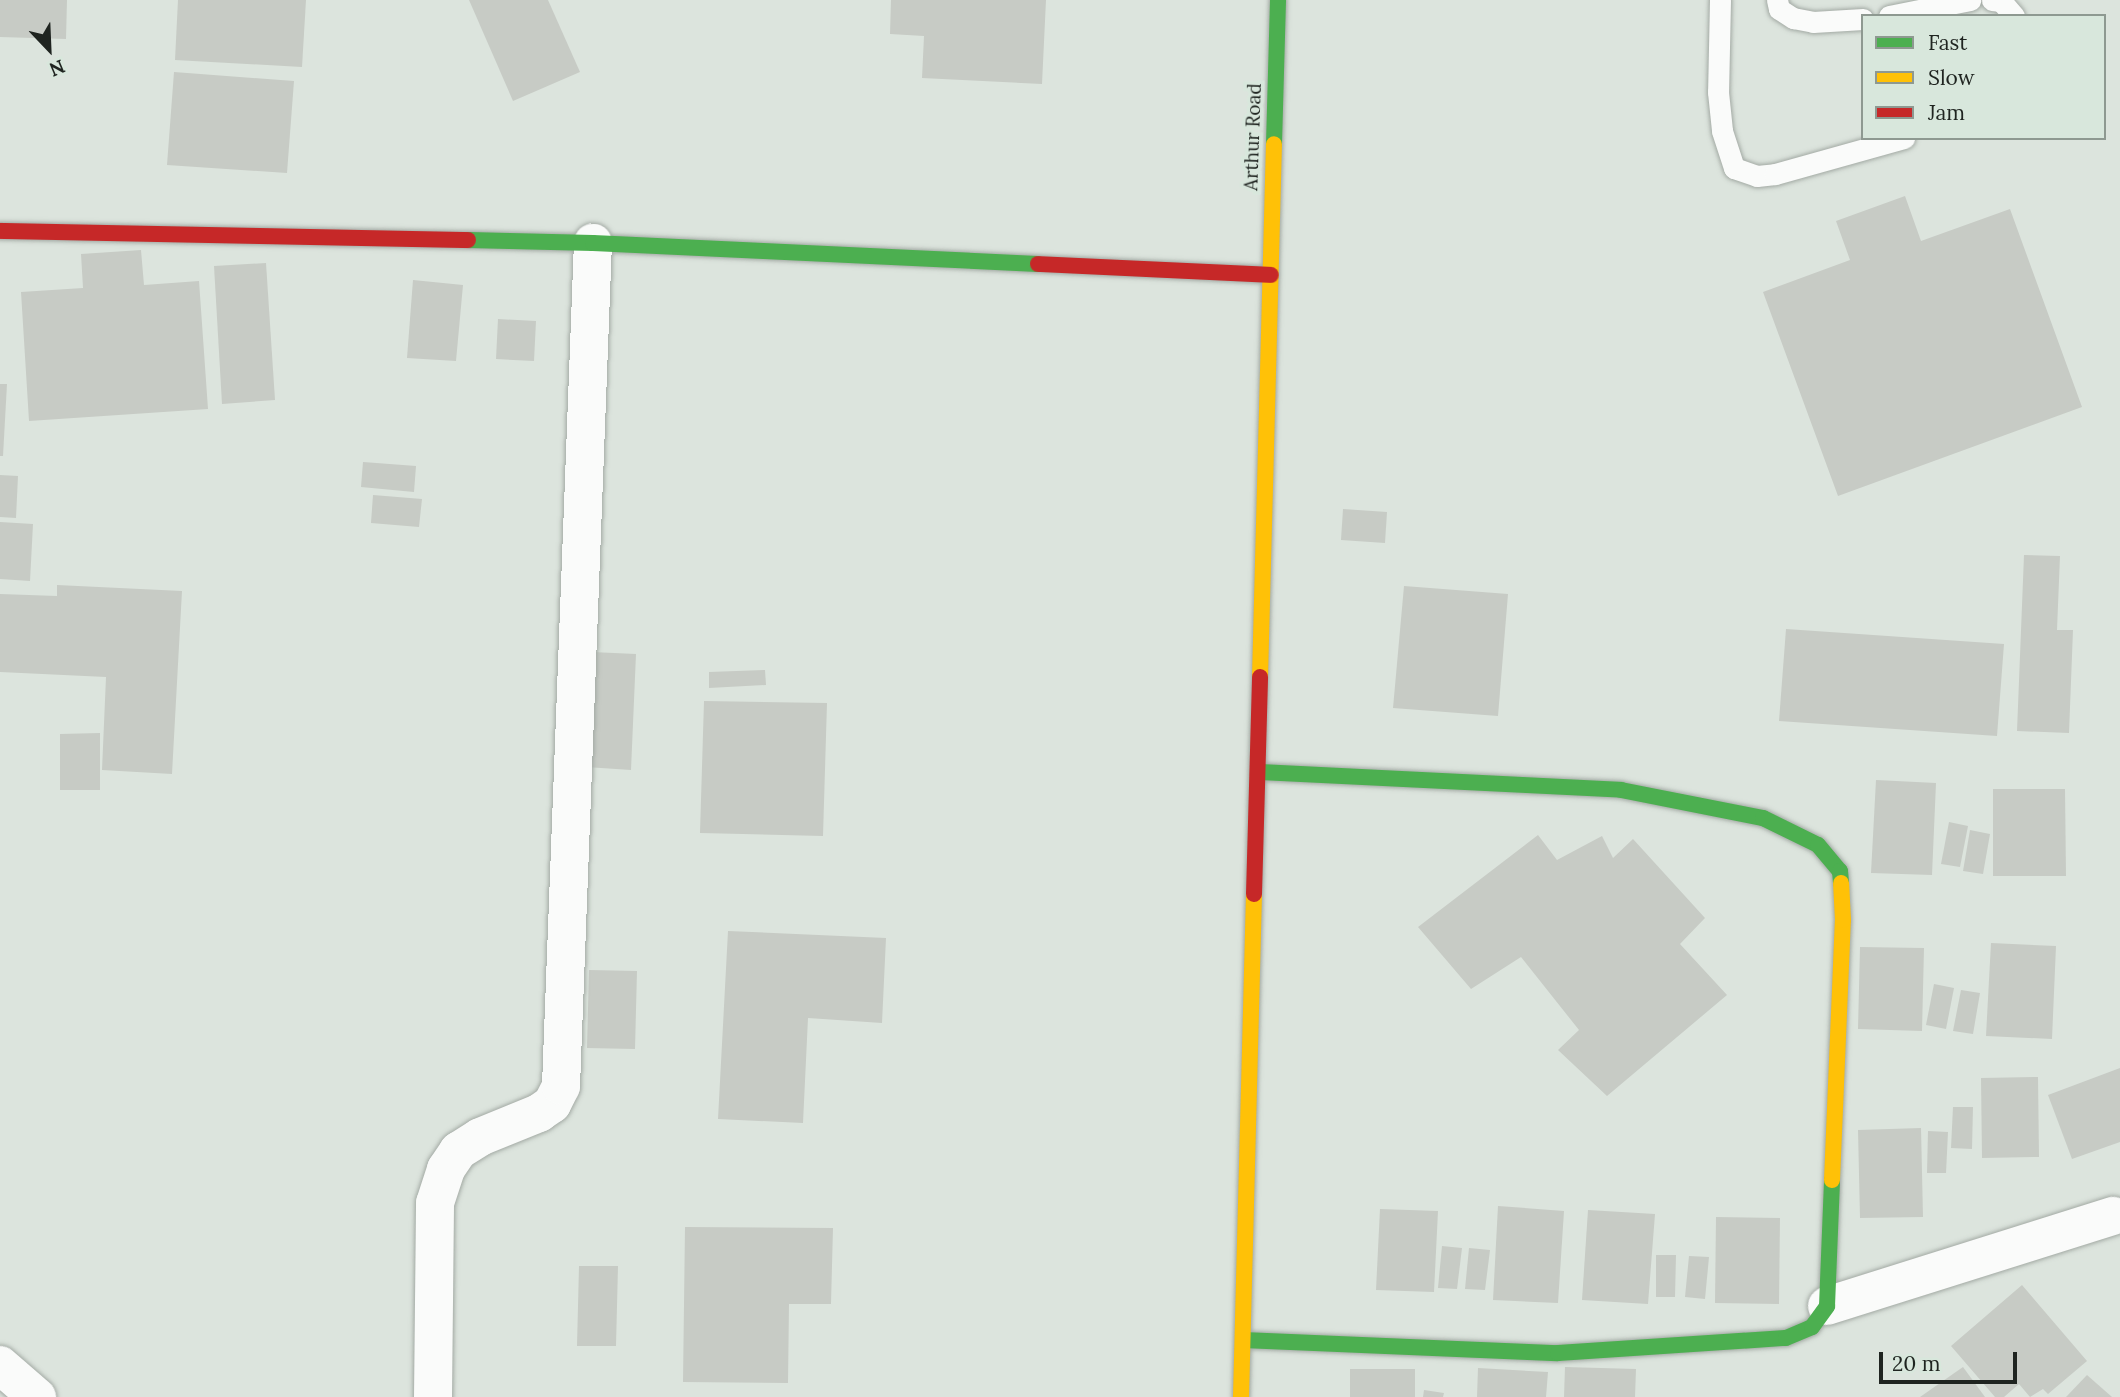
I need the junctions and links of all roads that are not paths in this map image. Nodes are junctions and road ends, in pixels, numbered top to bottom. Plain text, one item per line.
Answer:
1 (1278, 0) edge
2 (1720, 0) edge
3 (1777, 0) edge
4 (1970, 0) edge
5 (1992, 0) edge
6 (1899, 14) edge
7 (2012, 14) edge
8 (1861, 19) edge
9 (1897, 140) edge
10 (0, 231) edge
11 (593, 243) junction
12 (1271, 275) junction
13 (1258, 772) junction
14 (2113, 1216) dead end
15 (1827, 1306) junction
16 (1243, 1340) junction
17 (0, 1365) edge
18 (37, 1397) edge
19 (433, 1397) edge
20 (1241, 1397) edge

1 - 12 street, Arthur Road
2 - 9 lane
3 - 8 lane
4 - 6 lane
5 - 7 lane
10 - 11 street
11 - 12 street
11 - 19 street
12 - 13 street, Arthur Road
13 - 15 street
13 - 16 street, Arthur Road
14 - 15 street
15 - 16 street
16 - 20 street, Arthur Road
17 - 18 street

